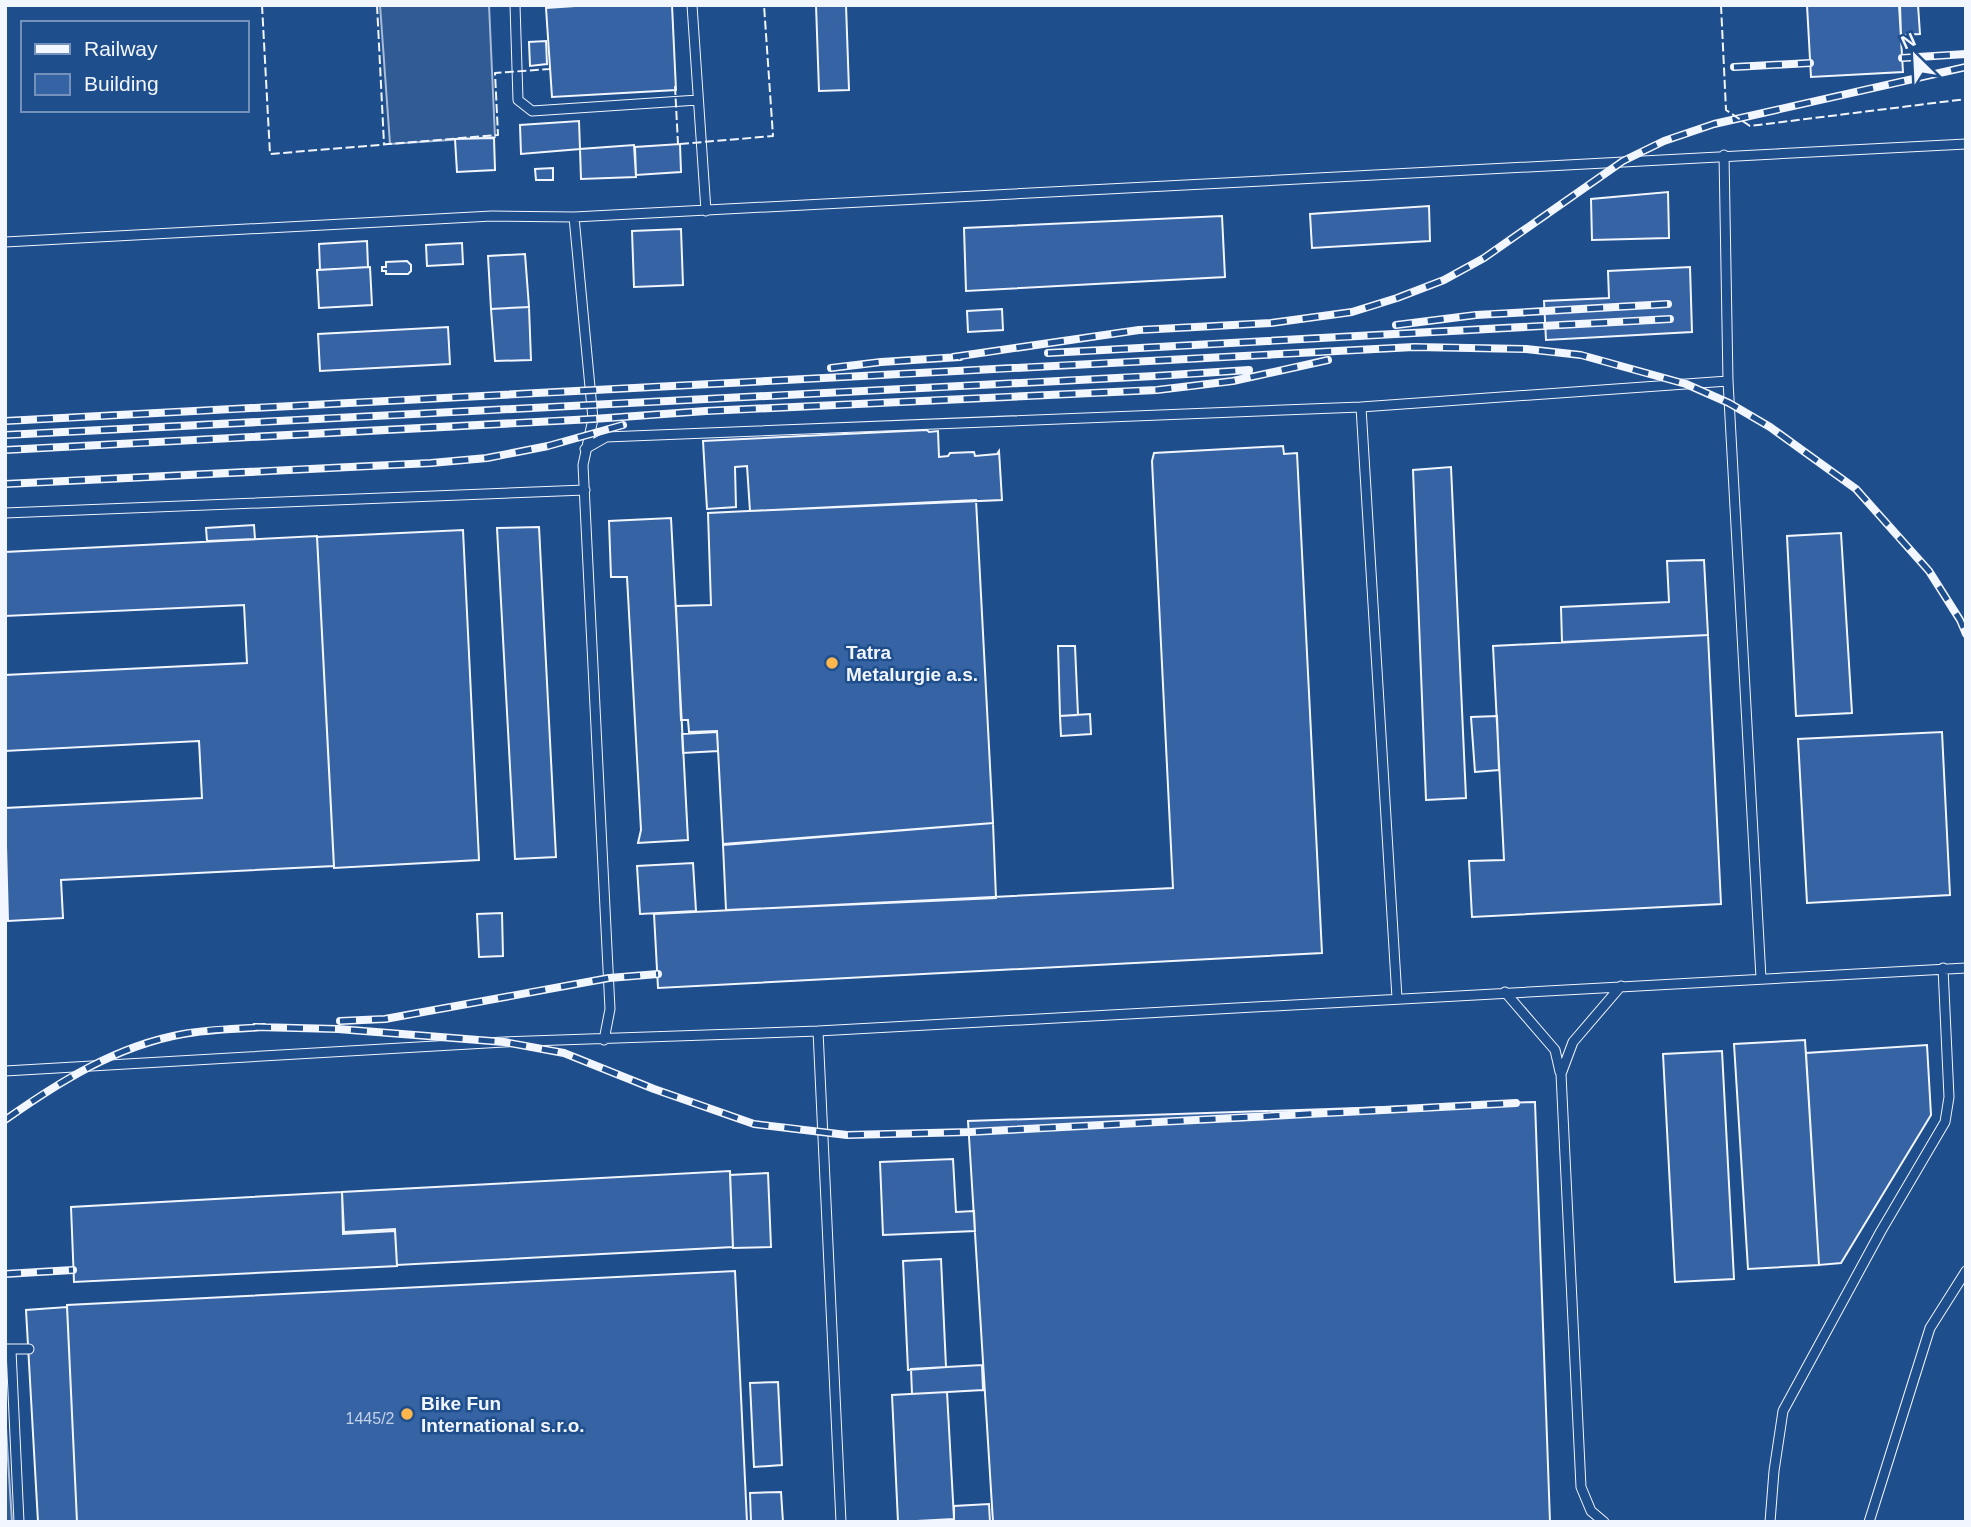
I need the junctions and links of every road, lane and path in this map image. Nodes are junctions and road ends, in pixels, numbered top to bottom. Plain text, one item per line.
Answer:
1 (515, 5) edge
2 (692, 5) edge
3 (698, 100) junction
4 (1966, 144) edge
5 (1724, 155) junction
6 (706, 211) junction
7 (574, 217) junction
8 (5, 242) edge
9 (1728, 381) junction
10 (1361, 407) junction
11 (585, 449) junction
12 (585, 489) junction
13 (5, 513) edge
14 (1943, 968) junction
15 (1966, 968) edge
16 (1761, 978) junction
17 (1621, 986) junction
18 (1505, 992) junction
19 (1397, 998) junction
20 (818, 1031) junction
21 (604, 1040) junction
22 (5, 1071) edge
23 (1561, 1074) junction
24 (1966, 1272) edge
25 (8, 1349) edge
26 (29, 1349) dead end
27 (19, 1522) edge
28 (841, 1522) edge
29 (1604, 1522) edge
30 (1770, 1522) edge
31 (1869, 1522) edge

1 - 3 lane
2 - 3 lane
3 - 6 lane
4 - 5 lane
5 - 6 lane
5 - 9 lane
6 - 7 lane
7 - 8 lane
7 - 11 lane
9 - 10 lane
9 - 16 lane
10 - 11 lane
10 - 19 lane
11 - 12 lane
12 - 13 lane
12 - 21 lane
14 - 15 lane
14 - 16 lane
14 - 30 lane
16 - 17 lane
17 - 18 lane
17 - 23 lane
18 - 19 lane
18 - 23 lane
19 - 20 lane
20 - 21 lane
20 - 28 lane
21 - 22 lane
23 - 29 lane
24 - 31 lane
25 - 26 lane
25 - 27 lane

